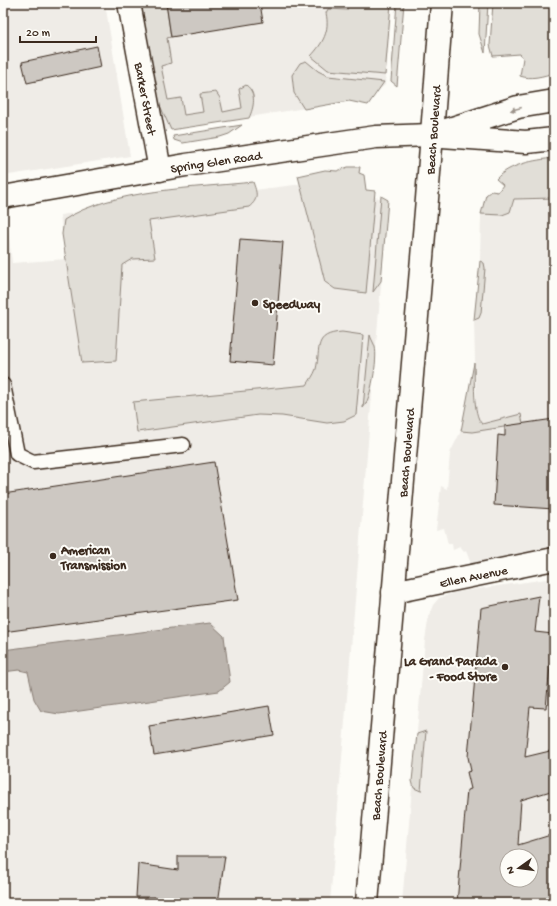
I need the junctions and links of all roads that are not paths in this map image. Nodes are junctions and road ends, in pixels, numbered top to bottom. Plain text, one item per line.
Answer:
1 (129, 3) edge
2 (442, 3) edge
3 (554, 101) edge
4 (431, 135) junction
5 (554, 139) edge
6 (160, 170) junction
7 (3, 196) edge
8 (3, 385) edge
9 (183, 444) dead end
10 (554, 560) edge
11 (393, 592) junction
12 (366, 903) edge

1 - 6 main road, Barker Street
2 - 4 main road, Beach Boulevard
3 -> 4 main road, Spring Glen Road
4 - 5 main road, Spring Glen Road
4 - 6 main road, Spring Glen Road
4 - 11 main road, Beach Boulevard
6 - 7 main road, Spring Glen Road
8 - 9 lane
10 - 11 main road, Ellen Avenue
11 - 12 main road, Beach Boulevard

